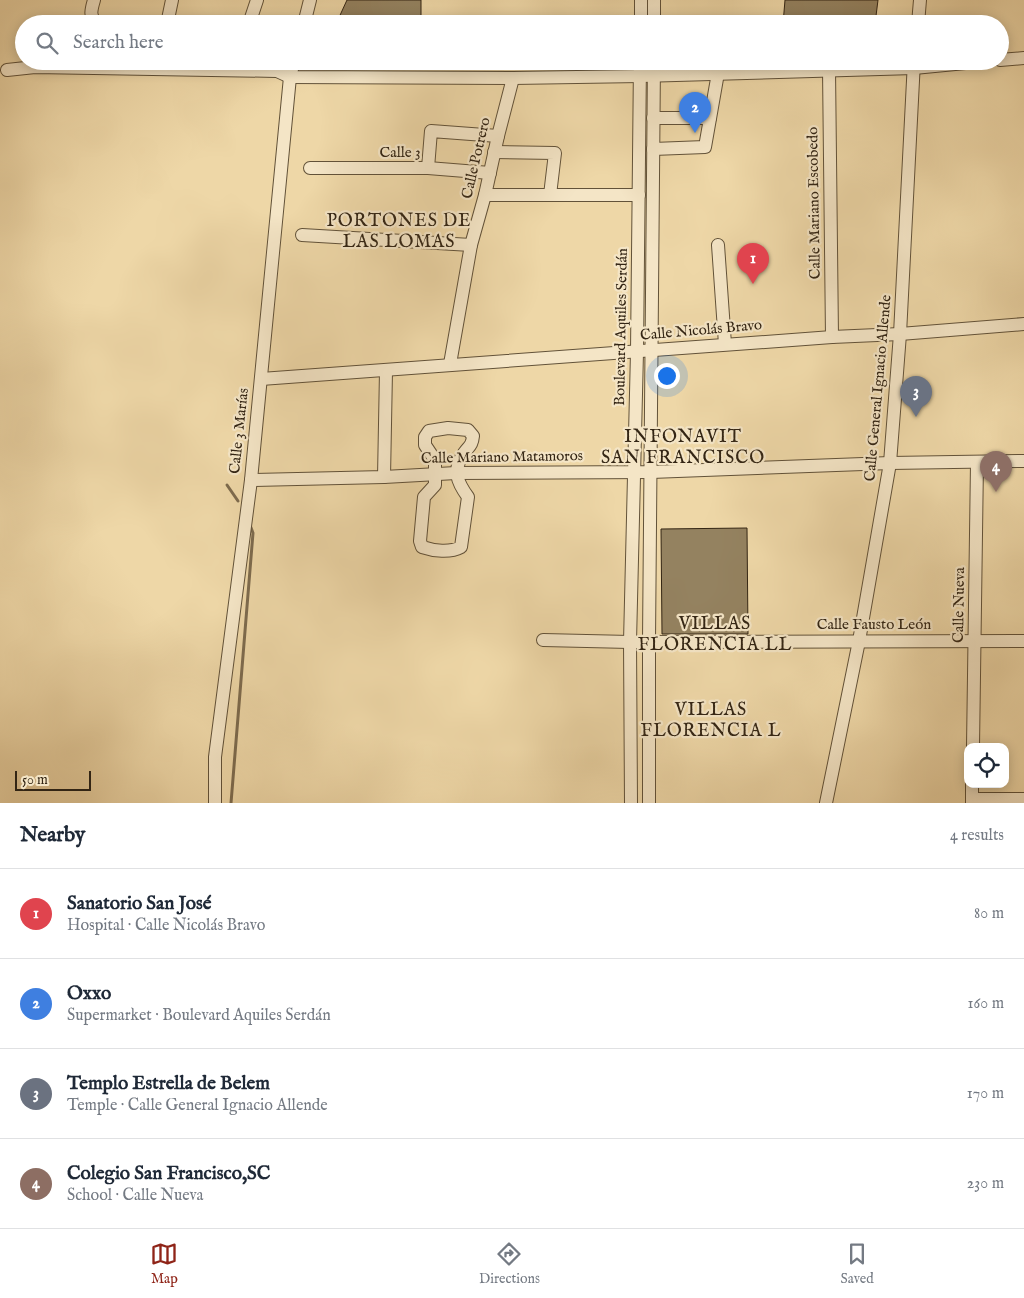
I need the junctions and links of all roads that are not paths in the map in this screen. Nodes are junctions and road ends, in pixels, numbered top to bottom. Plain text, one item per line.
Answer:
1 (94, 0) edge
2 (172, 0) edge
3 (257, 0) edge
4 (310, 0) edge
5 (641, 0) edge
6 (654, 0) edge
7 (920, 0) edge
8 (91, 15) edge
9 (169, 15) edge
10 (253, 15) edge
11 (306, 15) edge
12 (641, 15) edge
13 (654, 15) edge
14 (919, 15) edge
15 (1024, 58) edge
16 (1009, 59) edge
17 (15, 69) edge
18 (7, 70) dead end
19 (216, 70) edge
20 (292, 70) edge
21 (644, 70) edge
22 (650, 70) edge
23 (801, 70) edge
24 (829, 70) edge
25 (914, 70) edge
26 (718, 73) junction
27 (647, 75) junction
28 (290, 77) junction
29 (513, 78) junction
30 (653, 118) junction
31 (710, 118) junction
32 (498, 136) junction
33 (653, 149) junction
34 (494, 152) junction
35 (310, 168) dead end
36 (428, 168) junction
37 (490, 173) junction
38 (550, 195) junction
39 (639, 195) junction
40 (485, 196) junction
41 (302, 235) dead end
42 (718, 245) dead end
43 (471, 246) junction
44 (1024, 324) edge
45 (900, 334) junction
46 (832, 337) junction
47 (725, 344) junction
48 (652, 350) junction
49 (637, 352) junction
50 (450, 364) junction
51 (386, 371) junction
52 (261, 379) junction
53 (1024, 461) edge
54 (890, 463) junction
55 (977, 463) junction
56 (635, 472) junction
57 (651, 472) junction
58 (456, 473) junction
59 (436, 474) junction
60 (384, 477) junction
61 (251, 480) junction
62 (543, 640) dead end
63 (975, 640) junction
64 (648, 641) junction
65 (859, 641) junction
66 (1024, 641) edge
67 (630, 642) junction
68 (973, 743) edge
69 (972, 788) edge
70 (1024, 799) edge
71 (972, 801) edge
72 (215, 803) edge
73 (631, 803) edge
74 (649, 803) edge
75 (826, 803) edge

1 - 8 street
2 - 9 street
3 - 10 street
4 - 11 street
5 - 12 street
6 - 13 street
7 - 14 street
15 - 16 street
17 - 18 street
19 - 28 street
20 - 28 street, Calle 3 Marías
21 - 27 street, Boulevard Aquiles Serdán
22 - 27 street, Boulevard Aquiles Serdán
23 - 26 street
24 - 46 street, Calle Mariano Escobedo
25 - 45 street, Calle General Ignacio Allende
26 - 27 street
26 - 31 street
27 - 29 street
27 - 30 street, Boulevard Aquiles Serdán
27 - 39 street, Boulevard Aquiles Serdán
28 - 29 street
28 - 52 street, Calle 3 Marías
29 - 32 street, Calle Potrero
30 - 31 street
30 - 33 street, Boulevard Aquiles Serdán
31 - 33 street
32 - 34 street, Calle Potrero
32 - 36 street
33 - 48 street, Boulevard Aquiles Serdán
34 - 37 street, Calle Potrero
34 - 38 street
35 - 36 street, Calle 3
36 - 37 street, Calle 3
37 - 40 street, Calle Potrero
38 - 39 street
38 - 40 street
39 - 49 street, Boulevard Aquiles Serdán
40 - 43 street, Calle Potrero
41 - 43 street
42 - 47 street
43 - 50 street, Calle Potrero
44 - 45 street, Calle Nicolás Bravo
45 - 46 street, Calle Nicolás Bravo
45 - 54 street, Calle General Ignacio Allende
46 - 47 street, Calle Nicolás Bravo
47 - 48 street, Calle Nicolás Bravo
48 - 49 street, Calle Nicolás Bravo
48 - 57 street, Boulevard Aquiles Serdán
49 - 50 street, Calle Nicolás Bravo
49 - 56 street, Boulevard Aquiles Serdán
50 - 51 street, Calle Nicolás Bravo
51 - 52 street, Calle Nicolás Bravo
51 - 60 street
52 - 61 street, Calle 3 Marías
53 - 55 street, Calle Mariano Matamoros
54 - 55 street, Calle Mariano Matamoros
54 - 57 street, Calle Mariano Matamoros
54 - 65 street, Calle General Ignacio Allende
55 - 63 street, Calle Nueva
56 - 57 street, Calle Mariano Matamoros
56 - 58 street, Calle Mariano Matamoros
56 - 67 street, Boulevard Aquiles Serdán
57 - 64 street, Boulevard Aquiles Serdán
58 - 59 street, Calle Mariano Matamoros
58 - 59 street
58 - 59 street
59 - 60 street, Calle Mariano Matamoros
60 - 61 street, Calle Mariano Matamoros
61 - 72 street, Calle 3 Marías
62 - 67 street, Calle Fausto León
63 - 65 street, Calle Fausto León
63 - 66 street, Calle Fausto León
63 - 68 street, Calle Nueva
64 - 65 street, Calle Fausto León
64 - 67 street, Calle Fausto León
64 - 74 street, Boulevard Aquiles Serdán
65 - 75 street, Calle General Ignacio Allende
67 - 73 street, Boulevard Aquiles Serdán
69 - 71 street
70 - 71 street

